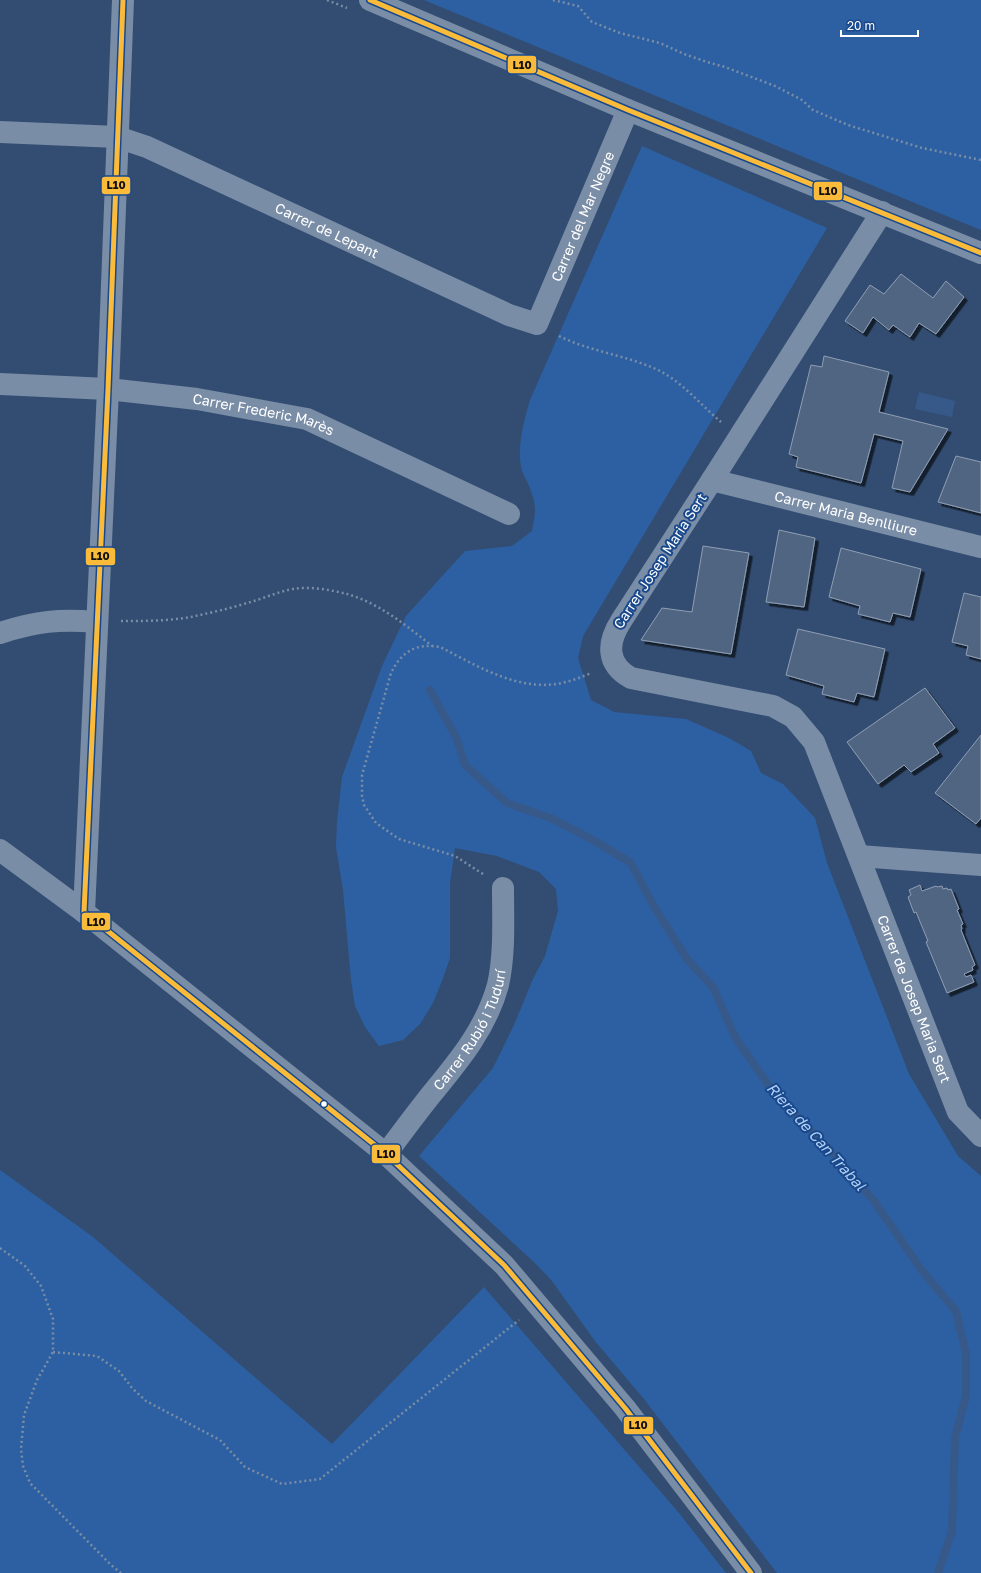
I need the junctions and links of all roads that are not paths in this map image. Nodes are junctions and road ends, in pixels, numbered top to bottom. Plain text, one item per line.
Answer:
1 (123, 0) edge
2 (370, 0) edge
3 (628, 110) junction
4 (0, 132) edge
5 (117, 137) junction
6 (882, 212) junction
7 (981, 253) edge
8 (537, 324) joint
9 (0, 384) edge
10 (108, 388) junction
11 (712, 480) junction
12 (509, 514) dead end
13 (981, 547) edge
14 (97, 622) junction
15 (0, 633) edge
16 (0, 850) edge
17 (859, 856) junction
18 (981, 865) edge
19 (503, 888) road end
20 (84, 912) junction
21 (981, 1136) edge
22 (386, 1154) junction
23 (750, 1573) edge

1 - 5 street
2 - 3 street
3 - 6 street
3 - 8 street, Carrer del Mar Negre
4 - 5 street
5 - 8 street, Carrer de Lepant
5 - 10 street
6 - 7 street
6 - 11 street, Carrer Josep Maria Sert
9 - 10 street, Carrer Frederic Marès
10 - 12 street, Carrer Frederic Marès
10 - 14 street
11 - 13 street, Carrer Maria Benlliure
11 - 17 street, Carrer Josep Maria Sert
14 - 15 street
14 - 20 street
16 - 20 street
17 - 18 street
17 - 21 street, Carrer de Josep Maria Sert
19 - 22 street, Carrer Rubió i Tudurí
20 - 22 street
22 - 23 street

